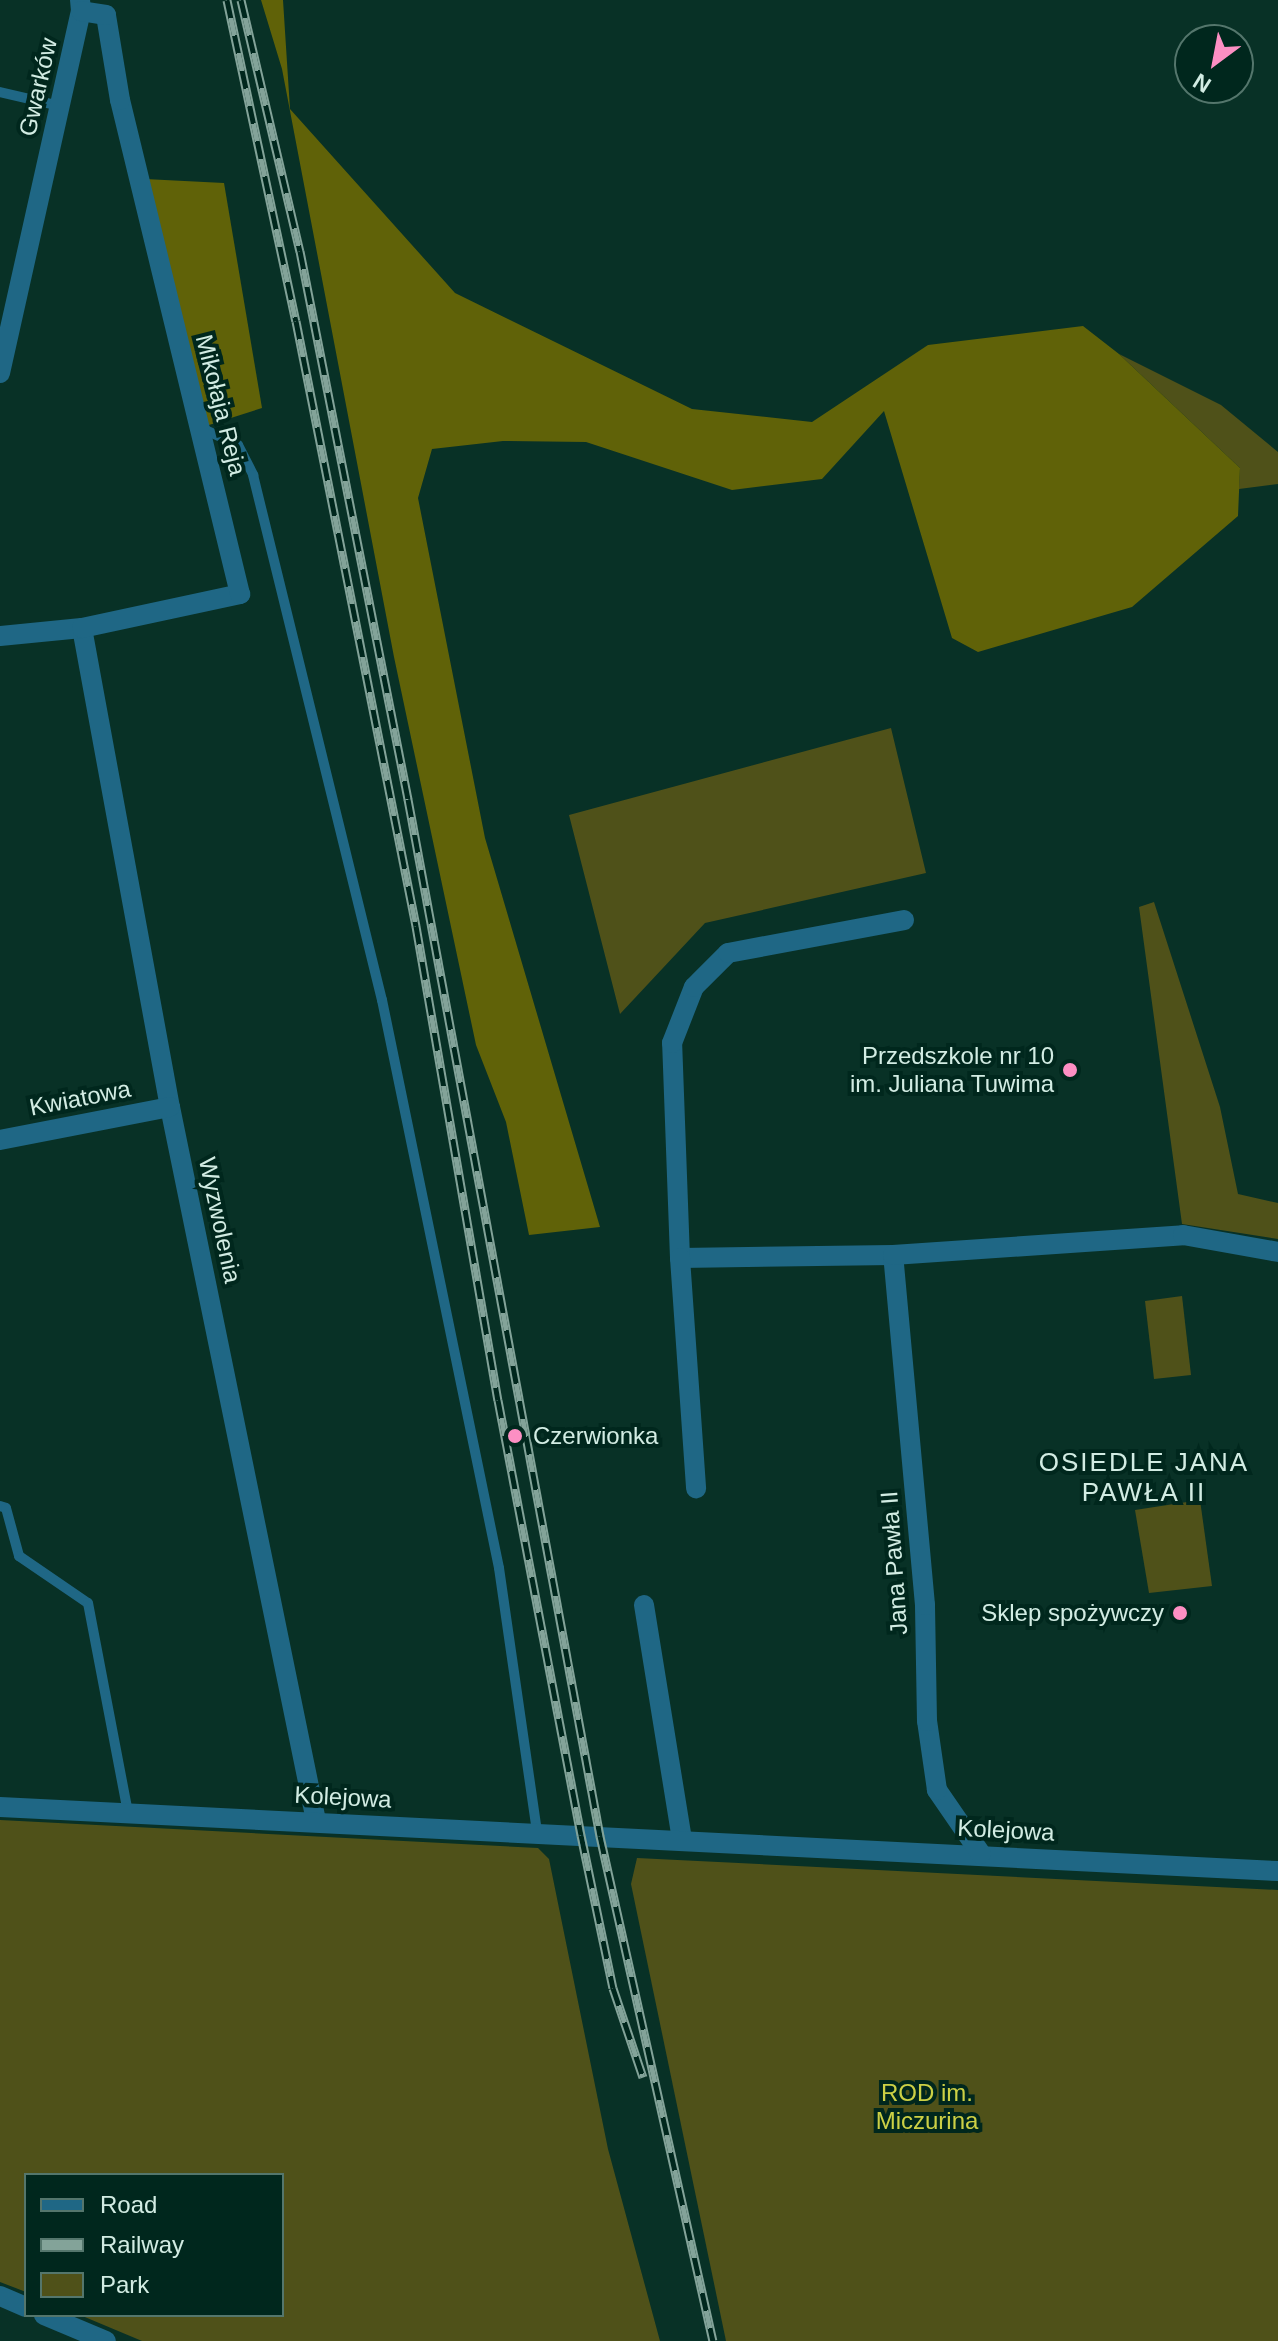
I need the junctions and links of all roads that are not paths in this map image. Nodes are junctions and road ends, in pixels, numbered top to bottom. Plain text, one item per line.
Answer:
1 (81, 6) edge
2 (0, 92) edge
3 (60, 106) junction
4 (3, 347) edge
5 (0, 373) edge
6 (199, 427) junction
7 (82, 628) junction
8 (0, 636) edge
9 (904, 920) dead end
10 (170, 1107) junction
11 (0, 1140) edge
12 (1278, 1252) edge
13 (893, 1255) junction
14 (680, 1258) junction
15 (696, 1488) dead end
16 (0, 1506) edge
17 (644, 1605) dead end
18 (0, 1807) edge
19 (128, 1813) junction
20 (316, 1821) junction
21 (537, 1833) junction
22 (682, 1840) junction
23 (981, 1854) junction
24 (1278, 1871) edge
25 (0, 2296) edge
26 (24, 2306) edge
27 (49, 2317) edge
28 (106, 2341) edge

1 - 3 street, Gwarków
1 - 6 street, Mikołaja Reja
2 - 3 lane
3 - 4 street, Gwarków
4 - 5 street, Gwarków
6 - 7 street, Mikołaja Reja
6 - 21 lane
7 - 8 street, Mikołaja Reja
7 - 10 street, Wyzwolenia
9 - 14 street
10 - 11 street, Kwiatowa
10 - 20 street, Wyzwolenia
12 - 13 street
13 - 14 street
13 - 23 street, Jana Pawła II
14 - 15 street
16 - 19 lane
17 - 22 street
18 - 19 street, Kolejowa
19 - 20 street, Kolejowa
20 - 21 street, Kolejowa
21 - 22 street, Kolejowa
22 - 23 street, Kolejowa
23 - 24 street, Kolejowa
25 - 26 street
27 - 28 street

